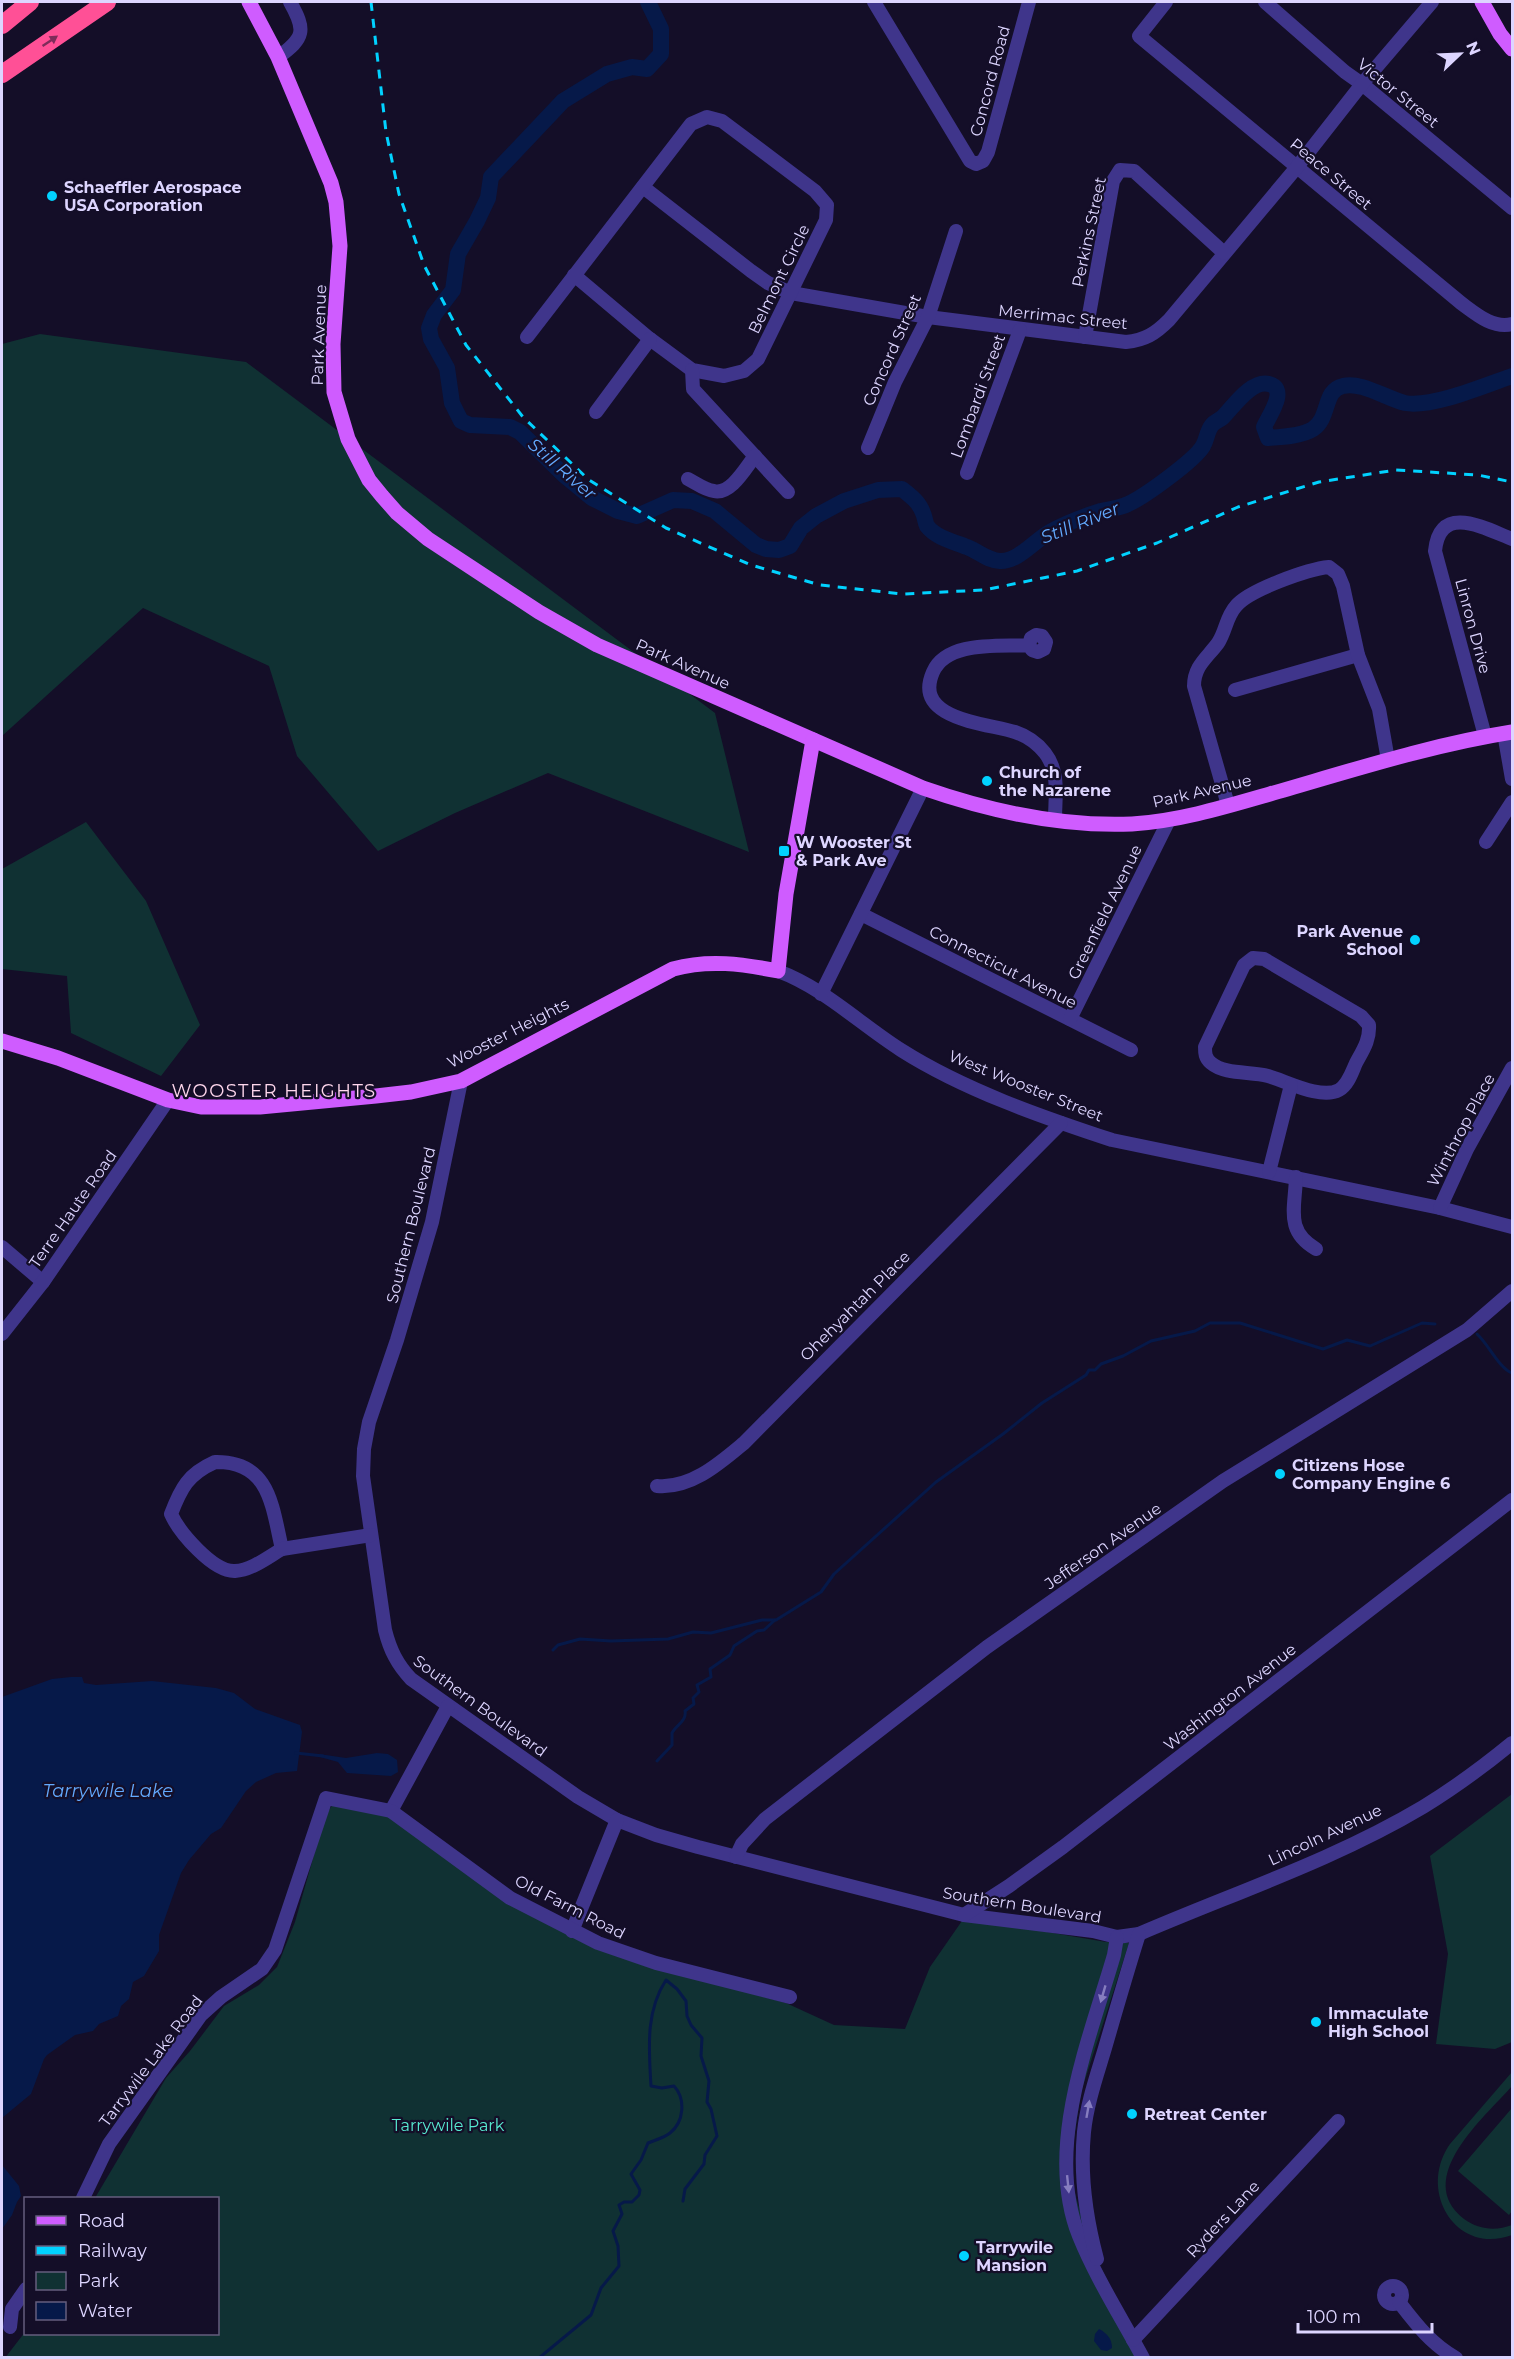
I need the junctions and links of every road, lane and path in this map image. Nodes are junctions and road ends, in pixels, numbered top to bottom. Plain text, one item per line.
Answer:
1 (20, 2) edge
2 (30, 2) edge
3 (107, 2) edge
4 (249, 2) edge
5 (291, 2) edge
6 (874, 2) edge
7 (1029, 2) edge
8 (1166, 2) edge
9 (1265, 2) edge
10 (1482, 2) edge
11 (1424, 4) edge
12 (2, 15) edge
13 (2, 25) edge
14 (1512, 50) edge
15 (278, 57) junction
16 (2, 74) edge
17 (1362, 84) junction
18 (1297, 167) junction
19 (643, 188) junction
20 (1512, 208) edge
21 (956, 231) dead end
22 (1224, 253) junction
23 (574, 275) junction
24 (791, 293) junction
25 (928, 317) junction
26 (1511, 324) edge
27 (1020, 330) junction
28 (527, 337) dead end
29 (1085, 337) junction
30 (650, 339) junction
31 (692, 370) junction
32 (596, 412) dead end
33 (868, 448) dead end
34 (755, 456) junction
35 (967, 473) dead end
36 (688, 479) dead end
37 (788, 492) dead end
38 (1512, 539) edge
39 (1029, 645) dead end
40 (1358, 655) junction
41 (1235, 690) dead end
42 (1508, 732) edge
43 (1485, 736) junction
44 (813, 740) junction
45 (1388, 760) junction
46 (1512, 778) edge
47 (923, 788) junction
48 (1512, 802) edge
49 (1228, 805) junction
50 (1055, 820) junction
51 (1169, 820) junction
52 (1486, 842) dead end
53 (861, 914) junction
54 (778, 971) junction
55 (821, 994) junction
56 (1070, 1019) junction
57 (2, 1041) edge
58 (1131, 1050) dead end
59 (1512, 1068) edge
60 (461, 1081) junction
61 (1291, 1085) junction
62 (168, 1100) junction
63 (1060, 1123) junction
64 (1269, 1172) junction
65 (1296, 1177) junction
66 (1440, 1208) junction
67 (1512, 1227) edge
68 (2, 1247) edge
69 (1317, 1249) dead end
70 (44, 1282) junction
71 (1512, 1292) edge
72 (2, 1334) edge
73 (657, 1486) dead end
74 (1512, 1500) edge
75 (371, 1535) junction
76 (282, 1549) junction
77 (448, 1706) junction
78 (1512, 1743) edge
79 (391, 1811) junction
80 (616, 1820) junction
81 (736, 1857) junction
82 (964, 1915) junction
83 (572, 1930) junction
84 (1139, 1934) junction
85 (1117, 1937) junction
86 (790, 1997) dead end
87 (1338, 2121) dead end
88 (83, 2197) edge
89 (1106, 2291) junction
90 (24, 2292) edge
91 (1399, 2302) dead end
92 (10, 2326) dead end
93 (1133, 2340) junction
94 (1143, 2358) edge
95 (1456, 2358) edge

1 - 12 highway
2 - 13 highway
16 -> 3 highway
4 - 15 main road, Park Avenue
5 - 15 street
6 - 7 street, Concord Road
8 - 18 street, Peace Street
9 - 17 street, Victor Street
10 - 14 main road
11 - 17 street, Merrimac Street
15 - 44 main road, Park Avenue
17 - 18 street, Merrimac Street
17 - 20 street, Victor Street
18 - 22 street, Merrimac Street
18 - 26 street, Peace Street
19 - 23 street, Belmont Circle
19 - 24 street, Merrimac Street
19 - 24 street, Belmont Circle
21 - 25 street, Concord Street
22 - 29 street, Merrimac Street
22 - 29 street, Perkins Street
23 - 28 street, Belmont Circle
23 - 30 street, Belmont Circle
24 - 25 street, Merrimac Street
24 - 31 street, Belmont Circle
25 - 27 street, Merrimac Street
25 - 33 street, Concord Street
27 - 29 street, Merrimac Street
27 - 35 street, Lombardi Street
30 - 31 street, Belmont Circle
30 - 32 street
31 - 34 street
34 - 36 street
34 - 37 street
38 - 43 street, Linron Drive
39 - 50 street
40 - 41 street
40 - 45 street
40 - 49 street
42 - 43 main road, Park Avenue
42 - 46 street
43 - 45 main road, Park Avenue
44 - 47 main road, Park Avenue
44 - 54 main road
45 - 49 main road, Park Avenue
47 - 50 main road, Park Avenue
47 - 53 street
48 - 52 street
49 - 51 main road, Park Avenue
50 - 51 main road, Park Avenue
51 - 56 street, Greenfield Avenue
53 - 55 street
53 - 56 street, Connecticut Avenue
54 - 55 street, West Wooster Street
54 - 60 main road, Wooster Heights
55 - 63 street, West Wooster Street
56 - 58 street, Connecticut Avenue
57 - 62 main road, Wooster Heights
59 - 66 street, Winthrop Place
60 - 62 main road, Wooster Heights
60 - 75 street, Southern Boulevard
61 - 61 street
61 - 64 street
62 - 70 street, Terre Haute Road
63 - 64 street, West Wooster Street
63 - 73 street, Ohehyahtah Place
64 - 65 street, West Wooster Street
65 - 66 street, West Wooster Street
65 - 69 street
66 - 67 street, West Wooster Street
68 - 70 street
70 - 72 street, Terre Haute Road
71 - 81 street, Jefferson Avenue
74 - 82 street, Washington Avenue
75 - 76 street
75 - 77 street, Southern Boulevard
76 - 76 street
77 - 79 street
77 - 80 street, Southern Boulevard
78 - 84 street, Lincoln Avenue
79 - 83 street, Old Farm Road
79 - 88 street, Tarrywile Lake Road
80 - 81 street, Southern Boulevard
80 - 83 street
81 - 82 street, Southern Boulevard
82 - 85 street, Southern Boulevard
83 - 86 street, Old Farm Road
84 - 85 street, Southern Boulevard
89 -> 84 street, Southern Boulevard
85 -> 89 street, Southern Boulevard
87 - 93 street, Ryders Lane
89 - 93 street, Southern Boulevard
90 - 92 street
91 - 95 street
93 - 94 street, Southern Boulevard

